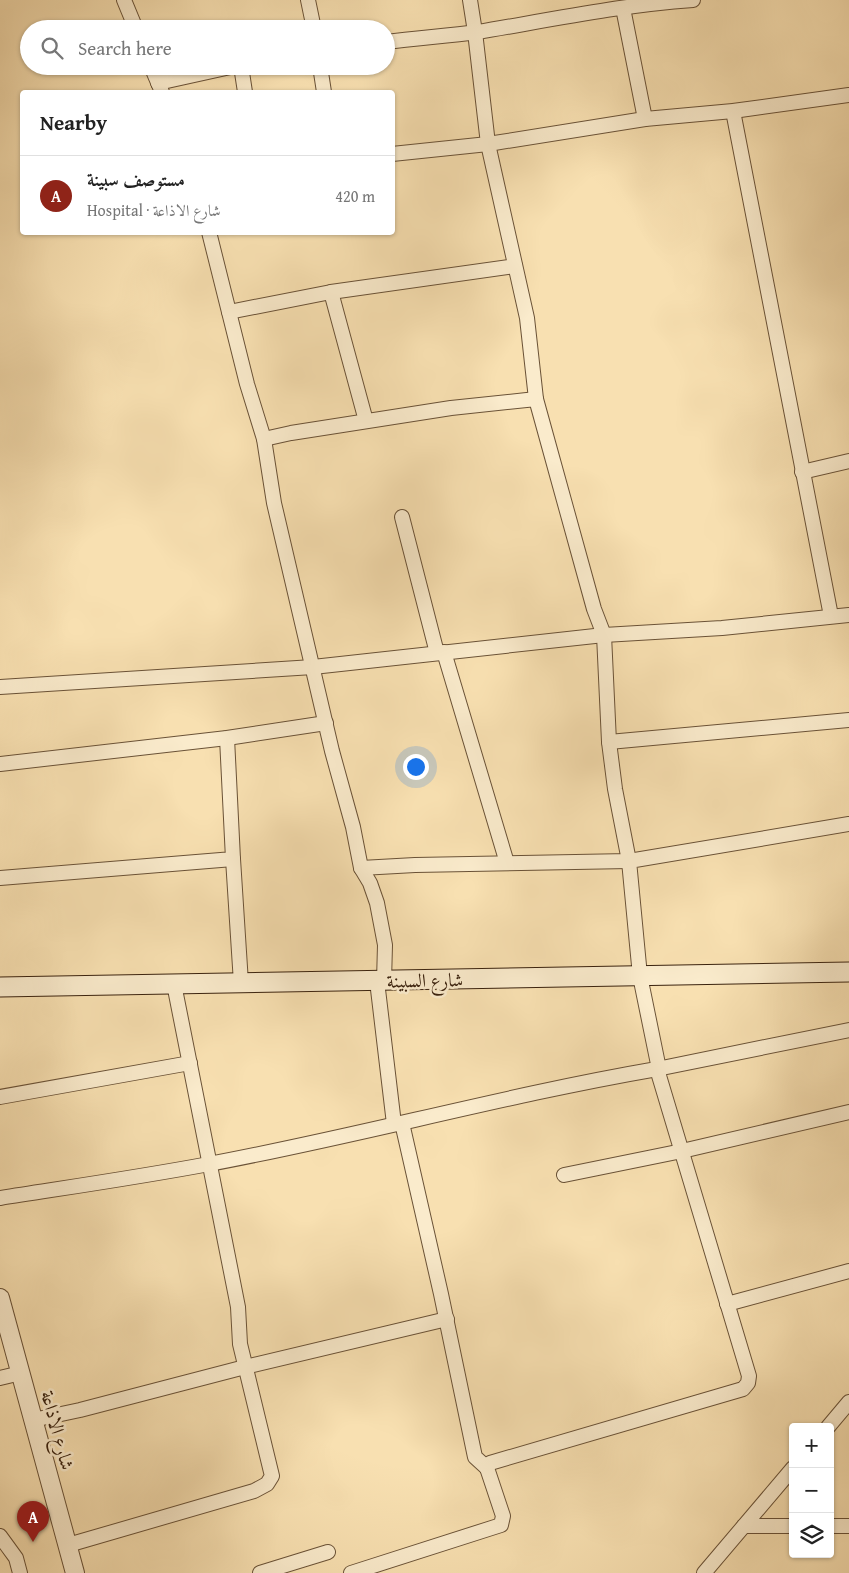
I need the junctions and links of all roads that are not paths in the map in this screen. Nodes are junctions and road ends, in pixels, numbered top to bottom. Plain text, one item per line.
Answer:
1 (124, 0) edge
2 (308, 0) edge
3 (470, 0) edge
4 (693, 0) edge
5 (623, 8) junction
6 (132, 20) edge
7 (312, 20) edge
8 (476, 32) junction
9 (395, 41) edge
10 (155, 75) edge
11 (204, 75) edge
12 (242, 75) edge
13 (321, 75) edge
14 (160, 88) edge
15 (245, 90) edge
16 (324, 90) edge
17 (849, 95) edge
18 (733, 111) junction
19 (645, 119) junction
20 (488, 144) junction
21 (395, 154) edge
22 (210, 235) edge
23 (515, 266) junction
24 (332, 292) junction
25 (229, 312) junction
26 (536, 399) junction
27 (366, 420) junction
28 (264, 439) junction
29 (849, 461) edge
30 (802, 472) junction
31 (402, 517) dead end
32 (849, 615) edge
33 (831, 616) junction
34 (604, 635) junction
35 (440, 653) junction
36 (313, 667) junction
37 (0, 687) edge
38 (849, 720) edge
39 (326, 723) junction
40 (227, 738) junction
41 (609, 742) junction
42 (0, 764) edge
43 (849, 824) edge
44 (233, 859) junction
45 (629, 861) junction
46 (507, 863) junction
47 (361, 868) junction
48 (0, 878) edge
49 (849, 972) edge
50 (640, 976) junction
51 (381, 981) junction
52 (241, 983) junction
53 (174, 984) junction
54 (0, 987) edge
55 (849, 1030) edge
56 (190, 1064) junction
57 (657, 1069) junction
58 (0, 1097) edge
59 (849, 1112) edge
60 (398, 1124) junction
61 (682, 1151) junction
62 (209, 1164) junction
63 (564, 1175) dead end
64 (0, 1198) edge
65 (849, 1271) edge
66 (0, 1298) edge
67 (727, 1304) junction
68 (446, 1319) junction
69 (245, 1368) junction
70 (21, 1373) junction
71 (0, 1378) edge
72 (849, 1402) edge
73 (33, 1420) junction
74 (831, 1423) edge
75 (487, 1468) junction
76 (789, 1473) edge
77 (744, 1526) junction
78 (789, 1526) edge
79 (834, 1526) edge
80 (849, 1526) edge
81 (0, 1536) edge
82 (68, 1545) junction
83 (328, 1552) dead end
84 (20, 1573) edge
85 (75, 1573) edge
86 (260, 1573) edge
87 (350, 1573) edge
88 (704, 1573) edge

1 - 6 street
2 - 7 street
3 - 8 street
4 - 5 street
5 - 8 street
5 - 19 street
8 - 9 street
8 - 20 street
10 - 14 street
11 - 14 street
12 - 15 street
13 - 16 street
17 - 18 street
18 - 19 street
18 - 30 street
19 - 20 street
20 - 21 street
20 - 23 street
22 - 25 street
23 - 24 street
23 - 26 street
24 - 25 street
24 - 27 street
25 - 28 street
26 - 27 street
26 - 34 street
27 - 28 street
28 - 36 street
29 - 30 street
30 - 33 street
31 - 35 street
32 - 33 street
33 - 34 street
34 - 35 street
34 - 41 street
35 - 36 street
35 - 46 street
36 - 37 street
36 - 39 street
38 - 41 street
39 - 40 street
39 - 47 street
40 - 42 street
40 - 44 street
41 - 45 street
43 - 45 street
44 - 48 street
44 - 52 street
45 - 46 street
45 - 50 street
46 - 47 street
47 - 51 street
49 - 50 main road, شارع السبينة
50 - 51 main road, شارع السبينة
50 - 57 street
51 - 52 main road, شارع السبينة
51 - 60 street
52 - 53 main road, شارع السبينة
53 - 54 main road, شارع السبينة
53 - 56 street
55 - 57 street
56 - 58 street
56 - 62 street
57 - 60 street
57 - 61 street
59 - 61 street
60 - 62 street
60 - 68 street
61 - 63 street
61 - 67 street
62 - 64 street
62 - 69 street
65 - 67 street
66 - 70 street, شارع الاذاعة
67 - 75 street
68 - 69 street
68 - 75 street
69 - 73 street
69 - 82 street
70 - 71 street
70 - 73 street, شارع الاذاعة
72 - 74 street
73 - 82 street, شارع الاذاعة
75 - 87 street
76 - 77 street
77 - 78 street
77 - 88 street
79 - 80 street
81 - 84 street
82 - 85 street, شارع الاذاعة
83 - 86 street

